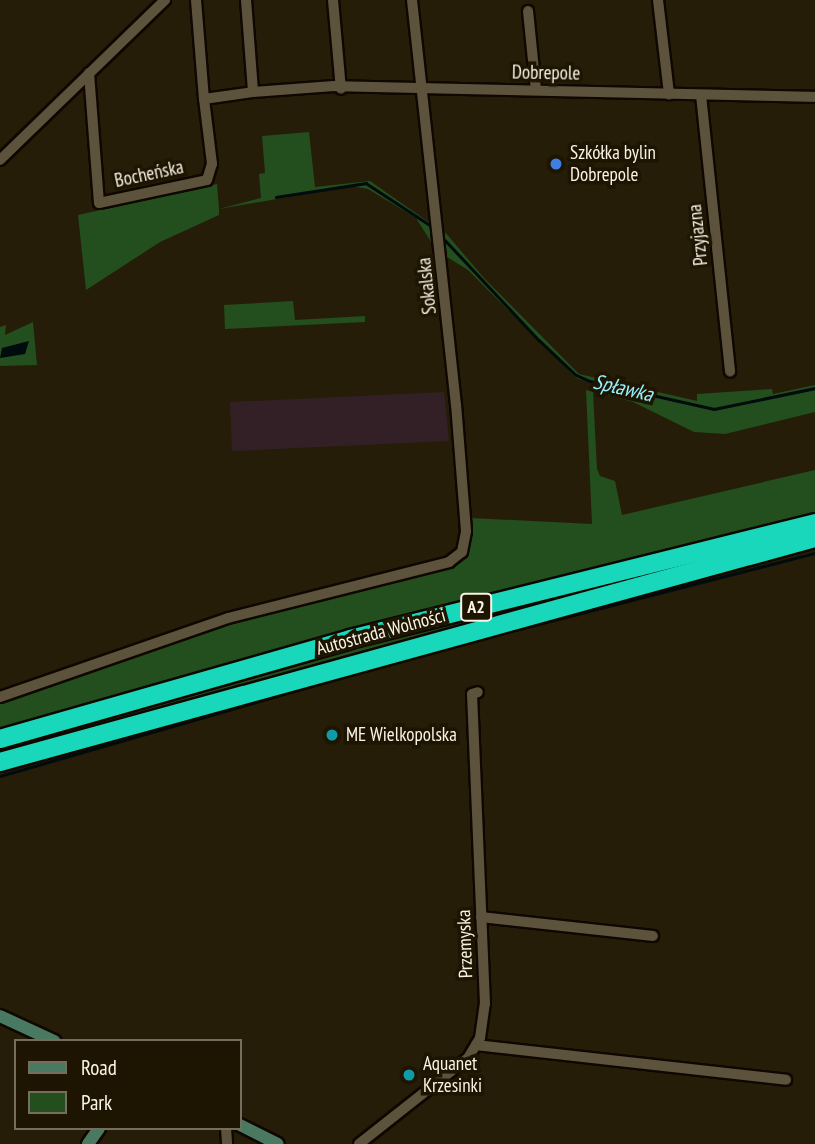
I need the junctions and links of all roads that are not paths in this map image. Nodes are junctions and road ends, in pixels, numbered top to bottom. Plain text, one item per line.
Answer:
1 (165, 0) edge
2 (196, 0) edge
3 (246, 0) edge
4 (333, 0) edge
5 (412, 0) edge
6 (658, 0) edge
7 (528, 11) dead end
8 (89, 73) junction
9 (422, 88) junction
10 (341, 89) junction
11 (536, 90) junction
12 (253, 92) junction
13 (669, 94) junction
14 (701, 94) junction
15 (815, 97) edge
16 (204, 99) junction
17 (0, 160) edge
18 (730, 371) dead end
19 (815, 523) edge
20 (815, 538) edge
21 (478, 692) dead end
22 (0, 697) edge
23 (0, 739) edge
24 (0, 763) edge
25 (481, 917) junction
26 (653, 936) dead end
27 (0, 1016) edge
28 (50, 1039) edge
29 (476, 1045) junction
30 (786, 1080) dead end
31 (242, 1126) edge
32 (278, 1144) edge
33 (359, 1144) edge

1 - 8 street
2 - 16 street, Bocheńska
3 - 12 street
4 - 10 street
5 - 9 street, Sokalska
6 - 13 street
7 - 11 street
8 - 16 street, Bocheńska
8 - 17 street
9 - 10 street
9 - 11 street, Dobrepole
9 - 22 street, Sokalska
10 - 12 street
11 - 13 street, Dobrepole
12 - 16 street
13 - 14 street, Dobrepole
14 - 15 street, Dobrepole
14 - 18 street, Przyjazna
19 - 23 highway, Autostrada Wolności / A2
20 - 24 highway, Autostrada Wolności / A2
21 - 25 street, Przemyska
25 - 26 street
25 - 29 street, Przemyska
27 - 28 street
29 - 30 street
29 - 33 street, Przemyska
31 - 32 street

